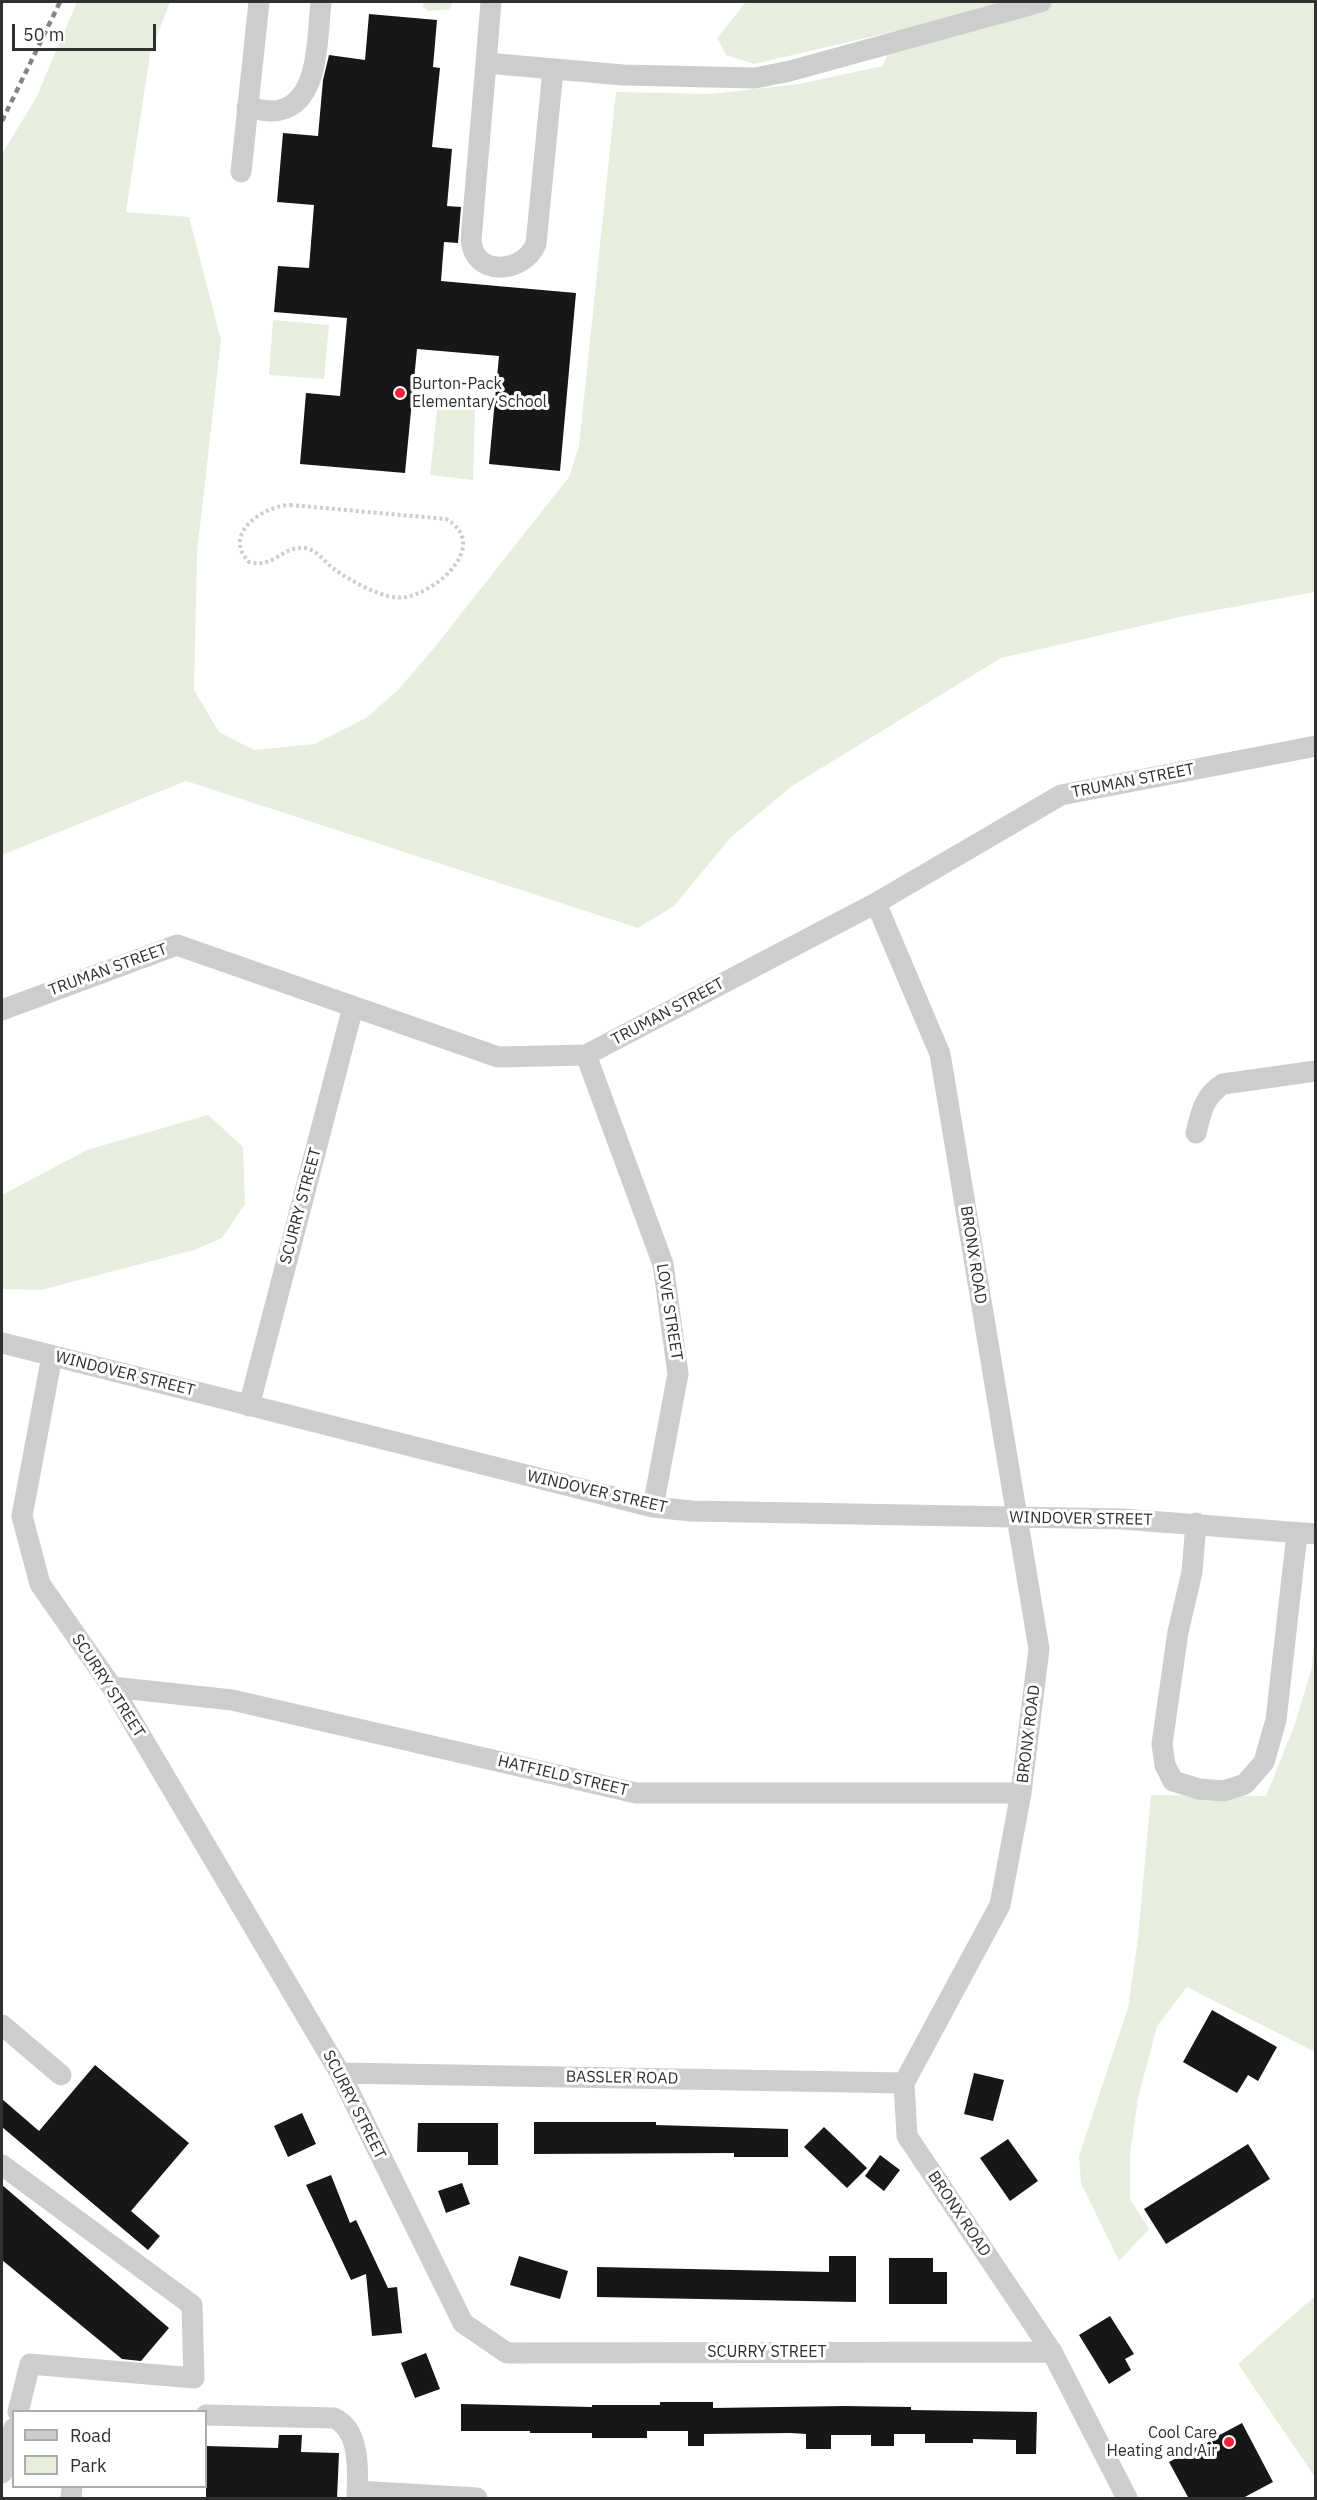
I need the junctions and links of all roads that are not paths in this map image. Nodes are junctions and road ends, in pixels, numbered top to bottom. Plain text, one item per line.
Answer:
1 (259, 2) edge
2 (321, 2) edge
3 (491, 2) edge
4 (1041, 2) edge
5 (486, 63) junction
6 (553, 70) junction
7 (248, 107) junction
8 (241, 172) dead end
9 (1316, 746) edge
10 (876, 903) junction
11 (353, 1007) junction
12 (2, 1010) edge
13 (586, 1055) junction
14 (1316, 1071) edge
15 (1196, 1133) dead end
16 (2, 1343) edge
17 (52, 1356) junction
18 (249, 1406) junction
19 (653, 1507) junction
20 (1017, 1517) junction
21 (1196, 1523) junction
22 (1306, 1534) edge
23 (112, 1687) junction
24 (1021, 1793) junction
25 (2, 2025) edge
26 (340, 2073) junction
27 (61, 2074) dead end
28 (904, 2083) junction
29 (2, 2165) edge
30 (1052, 2352) junction
31 (18, 2410) edge
32 (207, 2415) edge
33 (9, 2434) edge
34 (2, 2474) edge
35 (357, 2495) edge
36 (477, 2499) edge
37 (1127, 2499) edge

1 - 7 street
2 - 7 street
3 - 5 street
4 - 6 street
5 - 6 street
5 - 6 street
7 - 8 street
9 - 10 street, TRUMAN STREET
10 - 13 street, TRUMAN STREET
10 - 20 street, BRONX ROAD
11 - 12 street, TRUMAN STREET
11 - 13 street, TRUMAN STREET
11 - 18 street, SCURRY STREET
13 - 19 street, LOVE STREET
14 - 15 street
16 - 17 street, WINDOVER STREET
17 - 18 street, WINDOVER STREET
17 - 23 street, SCURRY STREET
18 - 19 street, WINDOVER STREET
19 - 20 street, WINDOVER STREET
20 - 21 street, WINDOVER STREET
20 - 24 street, BRONX ROAD
21 - 22 street, WINDOVER STREET
21 - 22 street
23 - 24 street, HATFIELD STREET
23 - 26 street, SCURRY STREET
24 - 28 street, BRONX ROAD
25 - 27 street
26 - 28 street, BASSLER ROAD
26 - 30 street, SCURRY STREET
28 - 30 street, BRONX ROAD
29 - 31 street
30 - 37 street, BRONX ROAD
32 - 35 street
33 - 34 street
35 - 36 street

